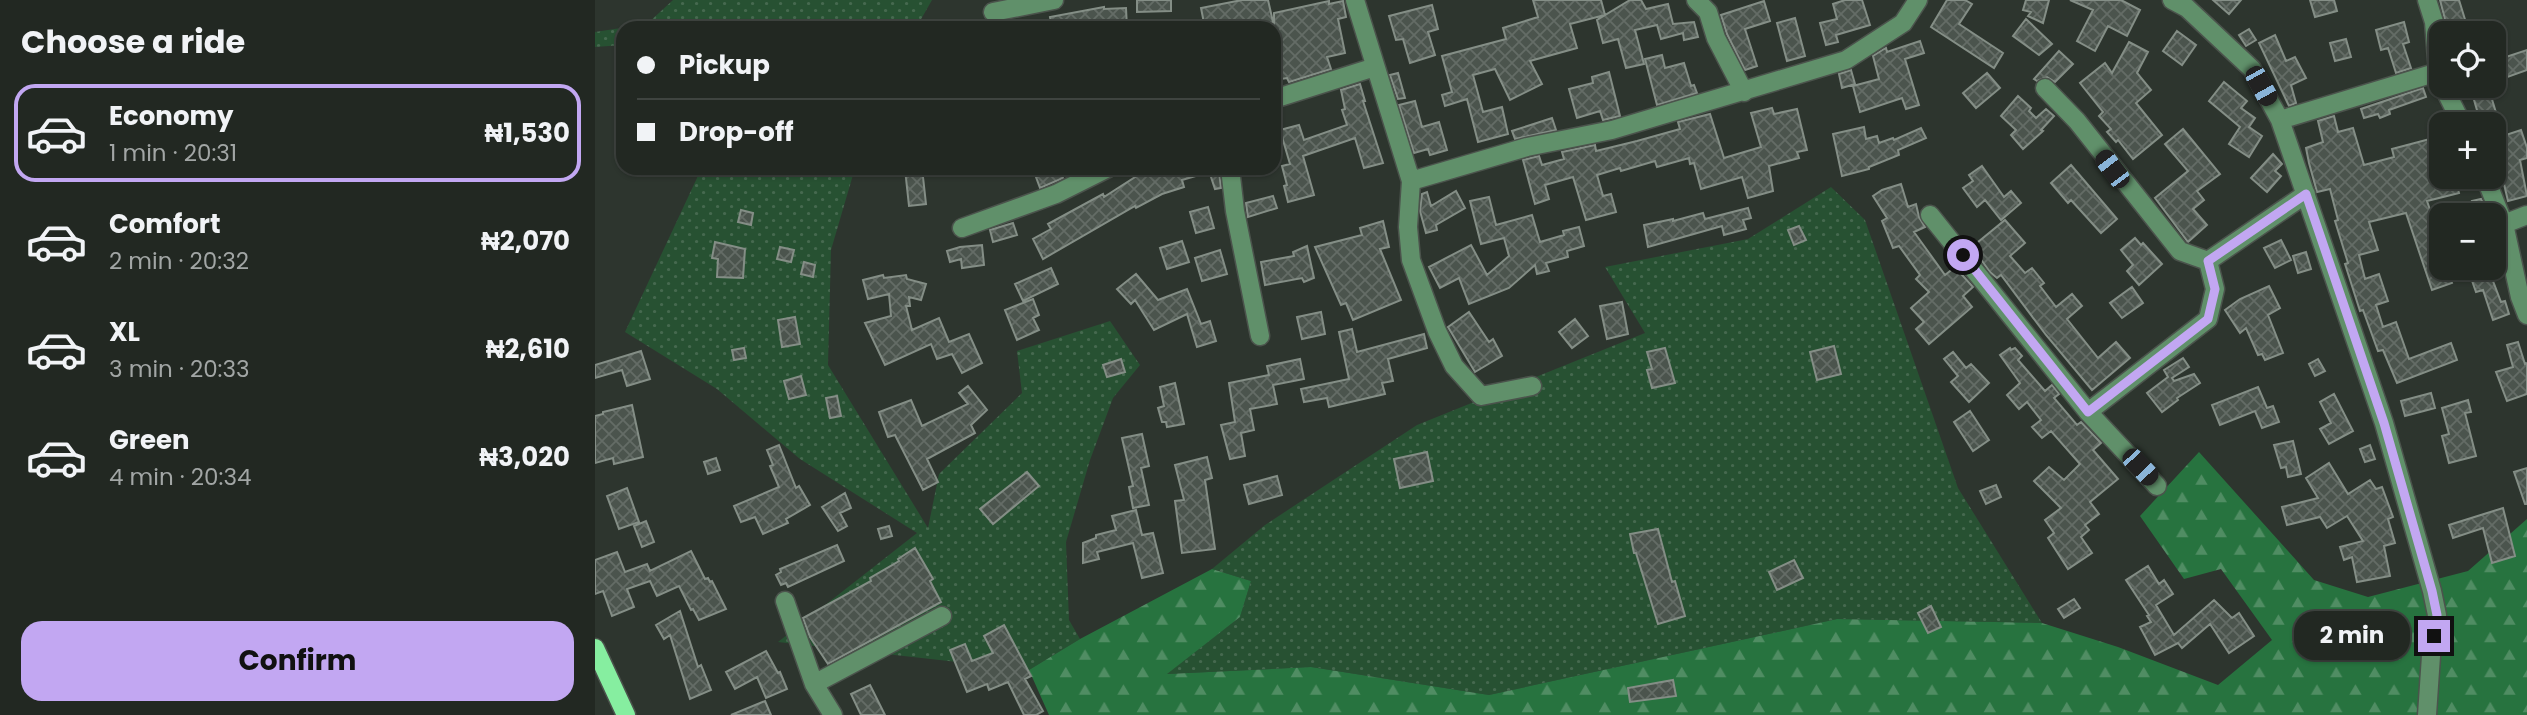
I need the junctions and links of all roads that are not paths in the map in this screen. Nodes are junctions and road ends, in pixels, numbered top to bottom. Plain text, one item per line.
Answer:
1 (1054, 0) edge
2 (1355, 0) edge
3 (1696, 0) edge
4 (1918, 0) edge
5 (2172, 0) edge
6 (2427, 0) edge
7 (993, 12) dead end
8 (2434, 21) edge
9 (1375, 67) junction
10 (2429, 83) edge
11 (2045, 88) dead end
12 (1744, 92) junction
13 (1281, 97) edge
14 (2280, 120) junction
15 (1094, 175) edge
16 (1231, 175) edge
17 (1411, 181) junction
18 (2306, 194) junction
19 (1930, 215) dead end
20 (2527, 215) edge
21 (2506, 223) edge
22 (962, 228) dead end
23 (2506, 233) edge
24 (2208, 261) junction
25 (2527, 315) edge
26 (1260, 337) dead end
27 (1532, 386) dead end
28 (2088, 412) junction
29 (2157, 486) dead end
30 (785, 601) dead end
31 (942, 616) dead end
32 (595, 648) edge
33 (814, 684) junction
34 (626, 715) edge
35 (833, 715) edge
36 (2427, 715) edge

1 - 7 street
2 - 9 street
3 - 12 street
4 - 12 street
5 - 14 street
6 - 8 street
9 - 13 street
9 - 17 street
10 - 14 street
11 - 24 street
12 - 17 street
14 - 18 street
15 - 22 street
16 - 26 street
17 - 27 street
18 - 24 street
18 - 36 street
19 - 28 street
20 - 21 street
23 - 25 street
24 - 28 street
28 - 29 street
30 - 33 street
31 - 33 street
32 - 34 main road
33 - 35 street

